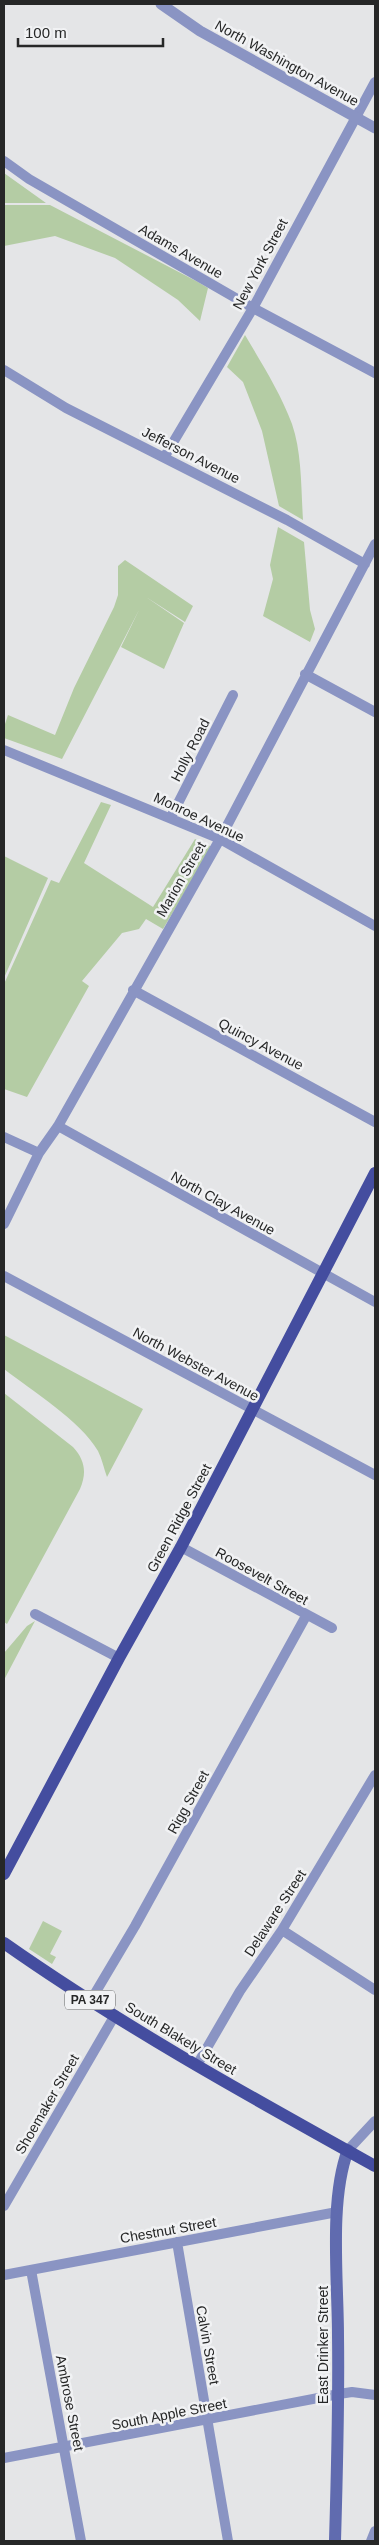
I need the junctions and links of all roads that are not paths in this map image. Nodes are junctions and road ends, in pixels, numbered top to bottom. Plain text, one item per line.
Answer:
1 (161, 4) edge
2 (375, 82) edge
3 (357, 118) junction
4 (375, 128) edge
5 (4, 161) edge
6 (253, 308) junction
7 (4, 370) edge
8 (375, 373) edge
9 (165, 456) junction
10 (375, 544) edge
11 (365, 564) junction
12 (305, 674) junction
13 (233, 696) dead end
14 (375, 712) edge
15 (4, 750) edge
16 (171, 817) junction
17 (220, 839) junction
18 (375, 926) edge
19 (134, 990) junction
20 (375, 1122) edge
21 (58, 1126) junction
22 (4, 1138) edge
23 (39, 1153) junction
24 (375, 1173) edge
25 (4, 1224) edge
26 (321, 1274) junction
27 (4, 1276) edge
28 (375, 1302) edge
29 (253, 1410) junction
30 (375, 1475) edge
31 (181, 1547) junction
32 (35, 1614) dead end
33 (306, 1616) junction
34 (332, 1628) dead end
35 (118, 1658) junction
36 (375, 1775) edge
37 (4, 1874) edge
38 (282, 1930) junction
39 (4, 1943) edge
40 (373, 1985) edge
41 (91, 2000) junction
42 (115, 2015) junction
43 (197, 2065) junction
44 (375, 2121) edge
45 (348, 2150) junction
46 (375, 2166) edge
47 (4, 2206) edge
48 (337, 2212) junction
49 (177, 2242) junction
50 (31, 2270) junction
51 (4, 2275) edge
52 (339, 2394) junction
53 (375, 2395) edge
54 (208, 2421) junction
55 (64, 2447) junction
56 (4, 2458) edge
57 (375, 2531) edge
58 (81, 2541) edge
59 (228, 2541) edge
60 (335, 2541) edge
61 (371, 2541) edge

1 - 3 street, North Washington Avenue
2 - 3 street, New York Street
3 - 4 street, North Washington Avenue
3 - 6 street, New York Street
5 - 6 street, Adams Avenue
6 - 8 street, Adams Avenue
6 - 9 street, New York Street
7 - 9 street, Jefferson Avenue
9 - 11 street, Jefferson Avenue
10 - 11 street, Marion Street
11 - 12 street, Marion Street
12 - 14 street
12 - 17 street, Marion Street
13 - 16 street, Holly Road
15 - 16 street, Monroe Avenue
16 - 17 street, Monroe Avenue
17 - 18 street, Monroe Avenue
17 - 19 street, Marion Street
19 - 20 street, Quincy Avenue
19 - 21 street, Marion Street
21 - 23 street, Marion Street
21 - 26 street, North Clay Avenue
22 - 23 street
23 - 25 street, Marion Street
24 - 26 main road, Green Ridge Street
26 - 28 street, North Clay Avenue
26 - 29 main road, Green Ridge Street
27 - 29 street, North Webster Avenue
29 - 30 street, North Webster Avenue
29 - 31 main road, Green Ridge Street
31 - 33 street, Roosevelt Street
31 - 35 main road, Green Ridge Street
32 - 35 street
33 - 34 street, Roosevelt Street
33 - 41 street, Rigg Street
35 - 37 main road, Green Ridge Street
36 - 38 street, Delaware Street
38 - 40 street
38 - 43 street, Delaware Street
39 - 41 main road, South Blakely Street / PA 347
41 - 42 main road, South Blakely Street / PA 347
42 - 43 main road, South Blakely Street / PA 347
42 - 47 street, Shoemaker Street
43 - 45 main road, South Blakely Street / PA 347
44 - 45 street
45 - 46 main road, PA 347
45 - 48 main road, East Drinker Street
48 - 49 street, Chestnut Street
48 - 52 main road, East Drinker Street
49 - 50 street, Chestnut Street
49 - 54 street, Calvin Street
50 - 51 street, Chestnut Street
50 - 55 street, Ambrose Street
52 - 53 street, South Apple Street
52 - 54 street, South Apple Street
52 - 60 main road, East Drinker Street
54 - 55 street, South Apple Street
54 - 59 street, Calvin Street
55 - 56 street, South Apple Street
55 - 58 street, Ambrose Street
57 - 61 street

